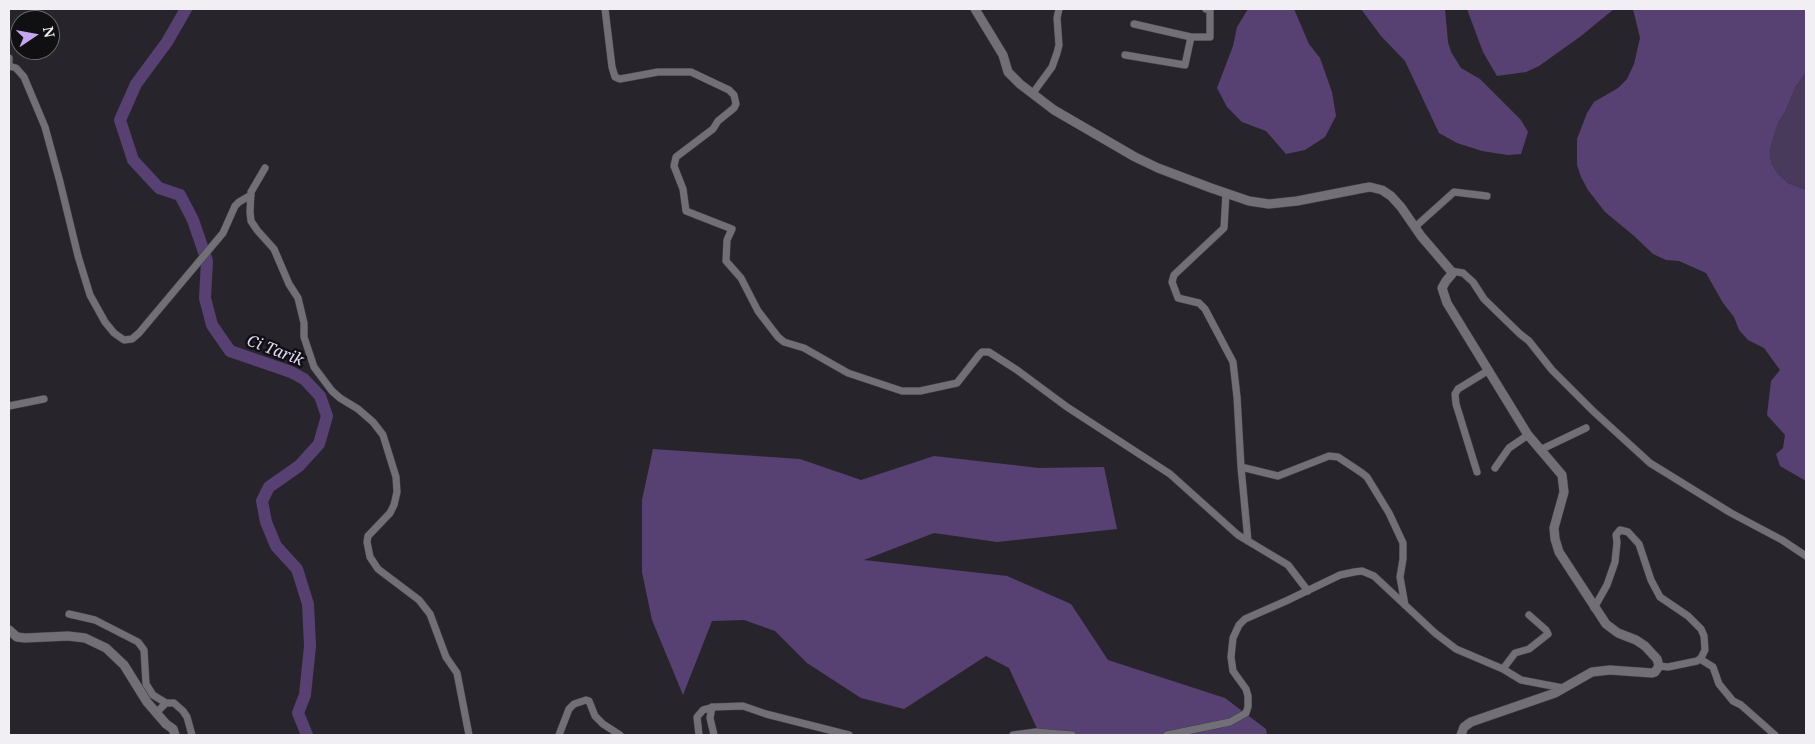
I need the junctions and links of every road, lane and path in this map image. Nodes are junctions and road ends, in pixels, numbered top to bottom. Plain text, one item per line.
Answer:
1 (605, 9) edge
2 (975, 9) edge
3 (1059, 9) edge
4 (1206, 9) edge
5 (1134, 24) dead end
6 (1191, 37) junction
7 (1125, 55) dead end
8 (9, 58) edge
9 (9, 66) edge
10 (1034, 93) junction
11 (265, 168) dead end
12 (1226, 193) junction
13 (251, 195) junction
14 (1487, 196) dead end
15 (1415, 227) junction
16 (1452, 271) junction
17 (1489, 370) junction
18 (44, 399) dead end
19 (9, 406) edge
20 (1586, 428) dead end
21 (1528, 435) junction
22 (1540, 450) junction
23 (1241, 467) junction
24 (1495, 468) dead end
25 (1477, 472) dead end
26 (1248, 541) junction
27 (1806, 556) edge
28 (1308, 591) junction
29 (1405, 606) junction
30 (1594, 608) junction
31 (69, 614) dead end
32 (1529, 615) dead end
33 (9, 630) edge
34 (1700, 659) junction
35 (1658, 666) junction
36 (1503, 669) junction
37 (1563, 688) junction
38 (166, 703) junction
39 (712, 707) junction
40 (156, 712) junction
41 (175, 735) edge
42 (192, 735) edge
43 (469, 735) edge
44 (559, 735) edge
45 (620, 735) edge
46 (699, 735) edge
47 (714, 735) edge
48 (849, 735) edge
49 (1013, 735) edge
50 (1072, 735) edge
51 (1167, 735) edge
52 (1461, 735) edge
53 (1775, 735) edge

1 - 26 street
2 - 10 street
3 - 10 street
4 - 6 street
5 - 6 street
6 - 7 street
8 - 9 street
9 - 13 street
10 - 12 street
11 - 13 street
12 - 15 street
12 - 23 street
13 - 43 street
14 - 15 street
15 - 16 street
16 - 17 street
16 - 27 street
17 - 21 street
17 - 25 street
18 - 19 street
20 - 22 street
21 - 22 street
21 - 24 street
22 - 30 street
23 - 26 street
23 - 29 street
26 - 28 street
28 - 29 street
28 - 51 street
29 - 36 street
30 - 34 street
30 - 35 street
31 - 38 street
32 - 36 street
33 - 40 street
34 - 35 street
34 - 53 street
35 - 37 street
36 - 37 street
37 - 52 street
38 - 40 street
38 - 42 street
39 - 46 street
39 - 47 street
39 - 48 street
40 - 41 street
44 - 45 street
49 - 50 street

